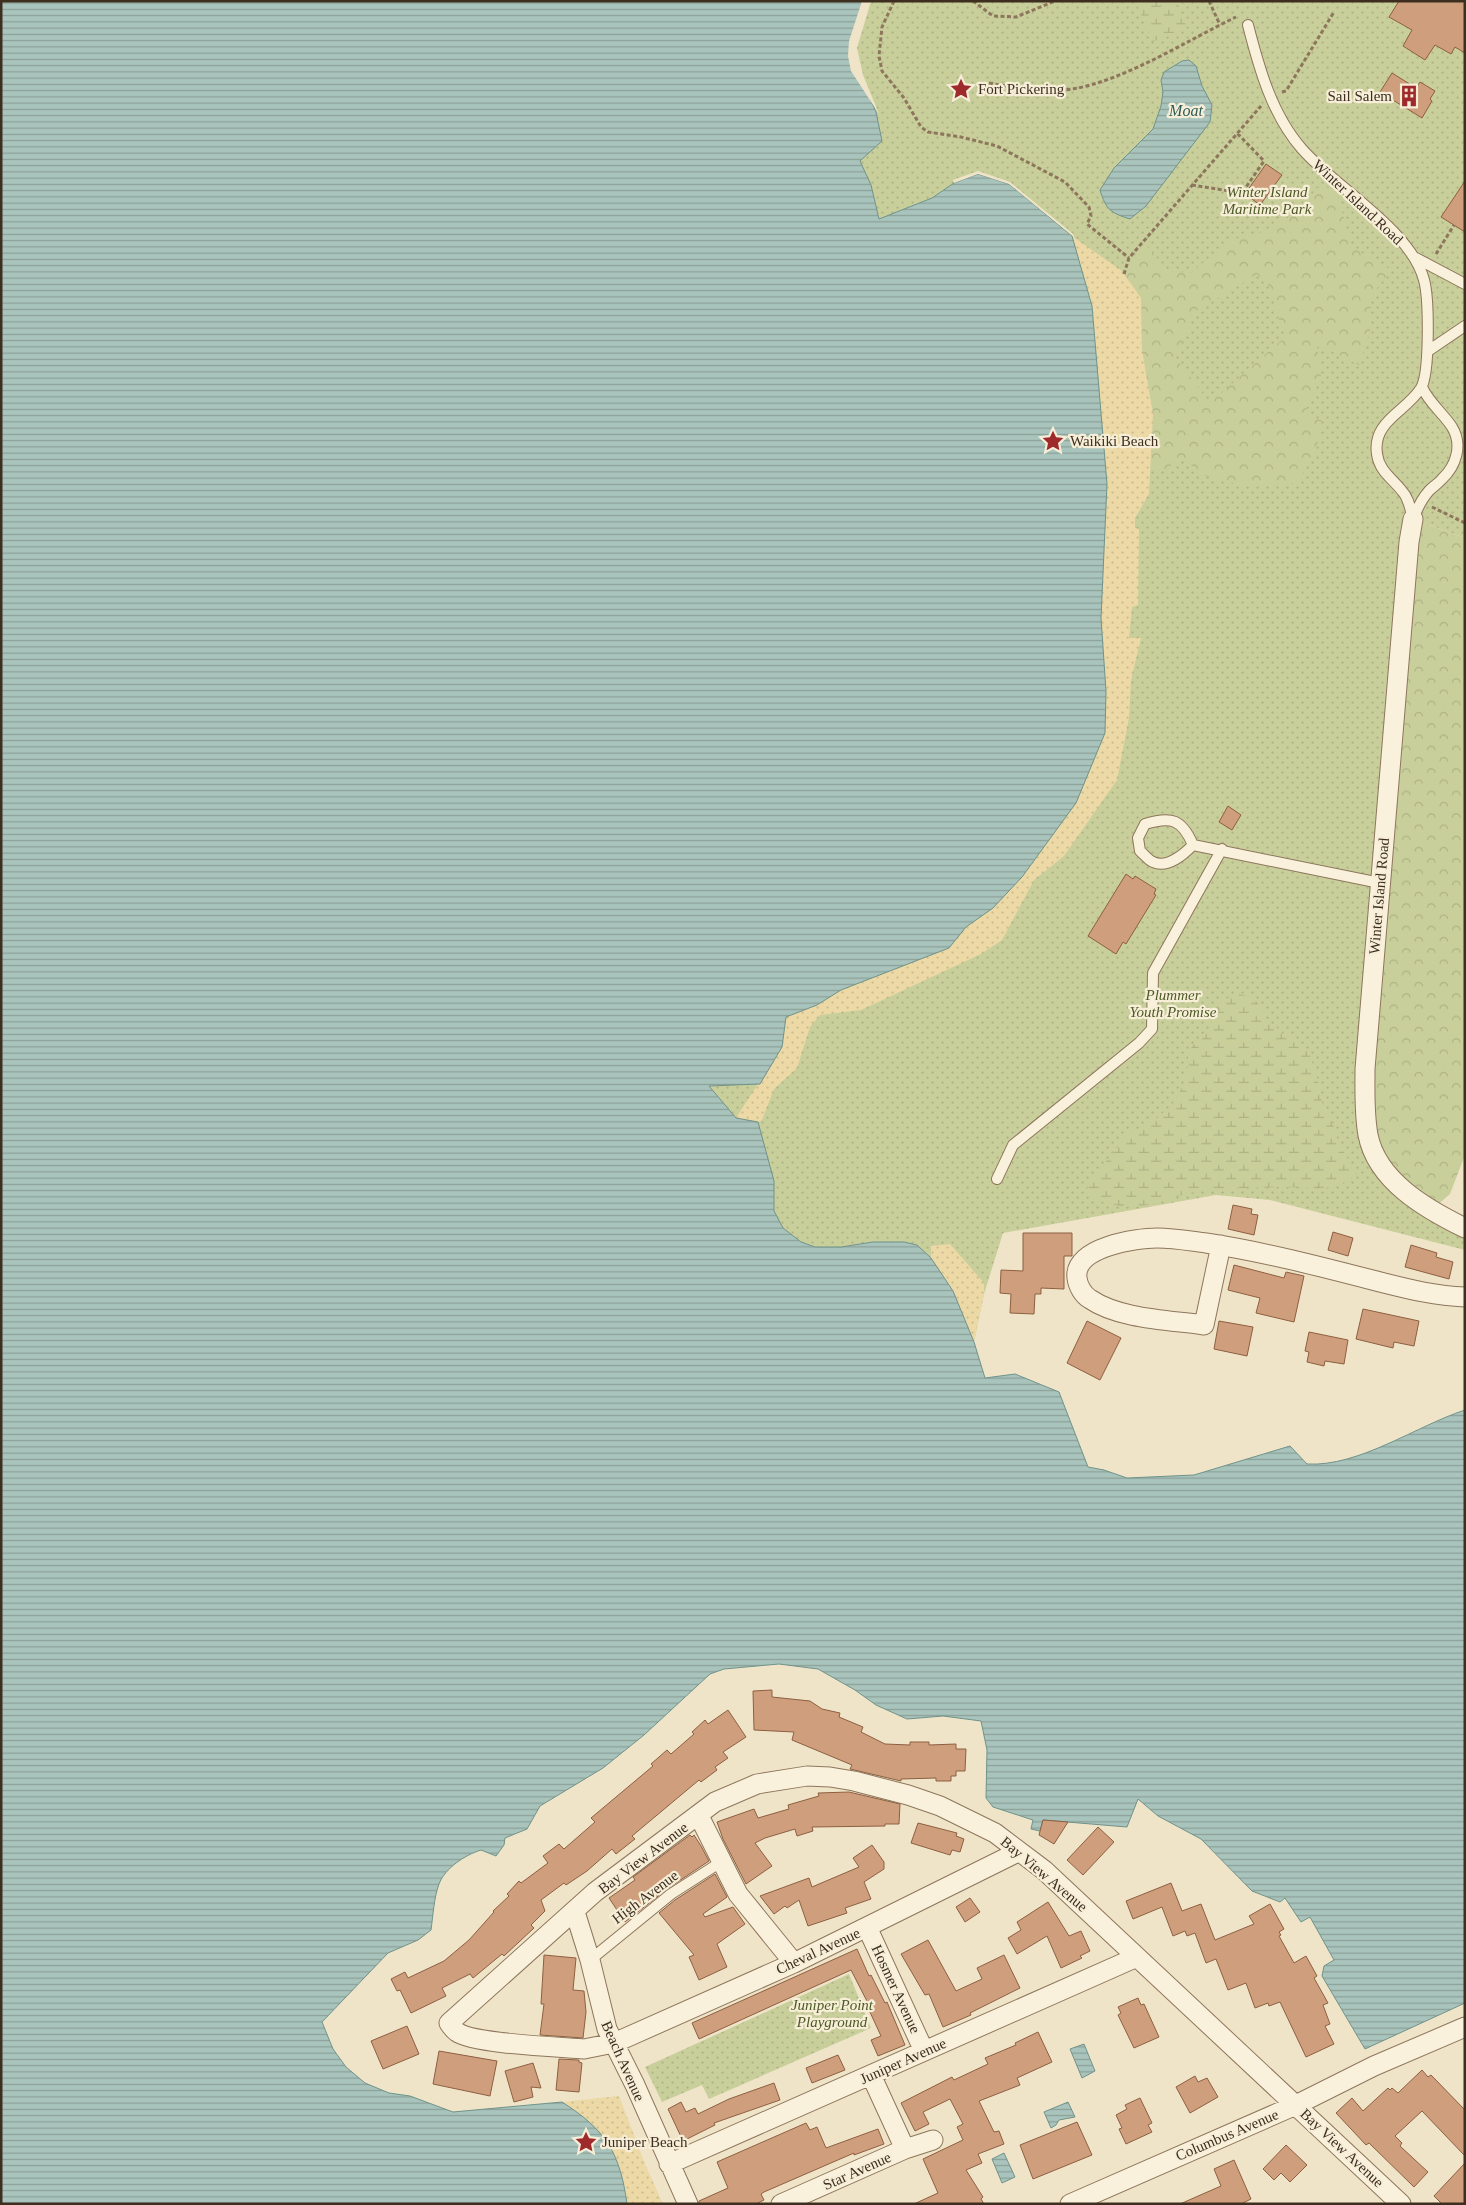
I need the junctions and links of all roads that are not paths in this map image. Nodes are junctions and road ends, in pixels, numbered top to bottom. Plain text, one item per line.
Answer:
1 (1248, 25) dead end
2 (1416, 258) junction
3 (1465, 284) edge
4 (1465, 326) edge
5 (1428, 351) junction
6 (1422, 387) junction
7 (1416, 511) junction
8 (1193, 844) junction
9 (1222, 849) junction
10 (1380, 883) junction
11 (997, 1179) dead end
12 (1465, 1228) edge
13 (1221, 1245) junction
14 (1465, 1297) edge
15 (699, 1816) junction
16 (1018, 1852) junction
17 (721, 1862) junction
18 (575, 1912) junction
19 (867, 1928) junction
20 (1137, 1957) junction
21 (590, 1960) junction
22 (794, 1963) junction
23 (1465, 2027) edge
24 (614, 2043) junction
25 (924, 2051) junction
26 (871, 2075) junction
27 (1296, 2105) junction
28 (933, 2140) dead end
29 (905, 2150) junction
30 (669, 2164) junction
31 (688, 2204) edge
32 (781, 2204) edge
33 (1070, 2204) edge
34 (1402, 2204) edge

1 - 2 lane, Winter Island Road
2 - 3 lane
2 - 5 lane, Winter Island Road
4 - 5 lane
5 - 6 lane, Winter Island Road
6 - 7 lane
6 - 7 lane, Winter Island Road
7 - 10 street, Winter Island Road
8 - 8 lane
8 - 9 lane
9 - 10 lane
9 - 11 lane
10 - 12 street, Winter Island Road
13 - 13 street
13 - 14 street
15 - 16 street, Bay View Avenue
15 - 17 street
15 - 18 street, Bay View Avenue
16 - 19 street, Cheval Avenue
16 - 20 street, Bay View Avenue
17 - 21 lane, High Avenue
17 - 22 street
18 - 21 street, Beach Avenue
18 - 24 street, Bay View Avenue
19 - 22 street, Cheval Avenue
19 - 25 street, Hosmer Avenue
20 - 25 street, Juniper Avenue
20 - 27 street, Bay View Avenue
21 - 24 street, Beach Avenue
22 - 24 street, Cheval Avenue
23 - 27 street, Columbus Avenue
24 - 30 street, Beach Avenue
25 - 26 street, Juniper Avenue
26 - 29 street, Star Avenue
26 - 30 street, Juniper Avenue
27 - 33 street, Columbus Avenue
27 - 34 street, Bay View Avenue
28 - 29 street, Star Avenue
29 - 32 street, Star Avenue
30 - 31 street, Beach Avenue

